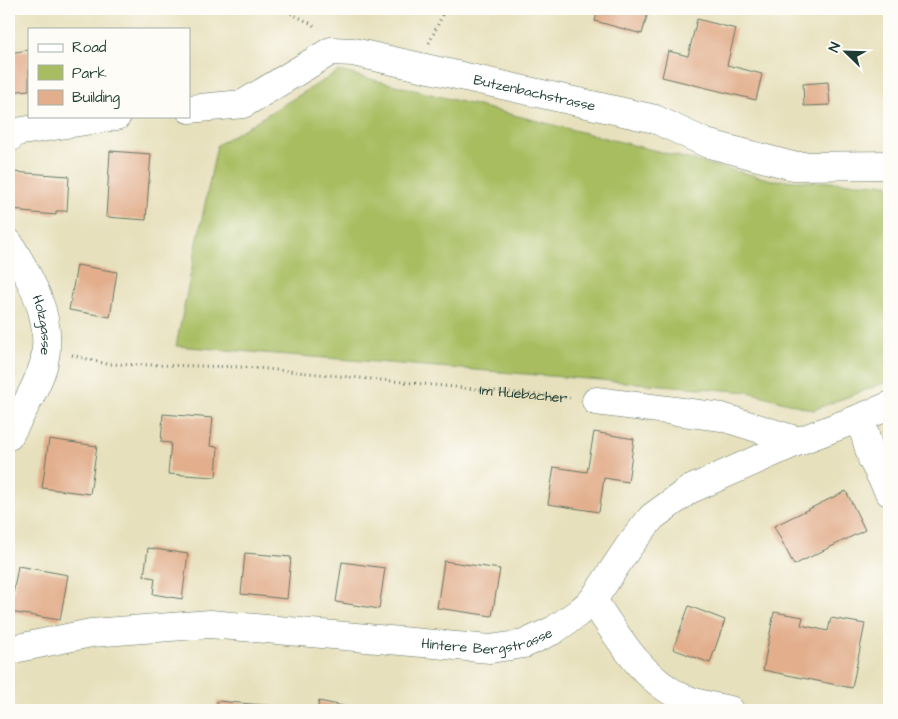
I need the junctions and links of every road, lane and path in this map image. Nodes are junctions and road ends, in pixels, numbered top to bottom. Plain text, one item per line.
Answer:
1 (282, 9) edge
2 (443, 9) edge
3 (318, 32) dead end
4 (427, 46) dead end
5 (190, 109) edge
6 (104, 118) edge
7 (9, 138) edge
8 (889, 165) edge
9 (9, 243) edge
10 (46, 348) junction
11 (596, 400) joint
12 (889, 406) edge
13 (860, 418) junction
14 (9, 436) edge
15 (799, 441) junction
16 (889, 492) edge
17 (593, 600) junction
18 (9, 650) edge
19 (730, 710) edge

1 - 3 path
2 - 4 path
5 - 8 street, Butzenbachstrasse
6 - 7 street
9 - 10 street, Holzgasse
10 - 11 path, Im Huebacher
10 - 14 street, Holzgasse
11 - 15 street
12 - 13 street, Hintere Bergstrasse
13 - 15 street, Hintere Bergstrasse
13 - 16 street
15 - 17 street, Hintere Bergstrasse
17 - 18 street, Hintere Bergstrasse
17 - 19 street

